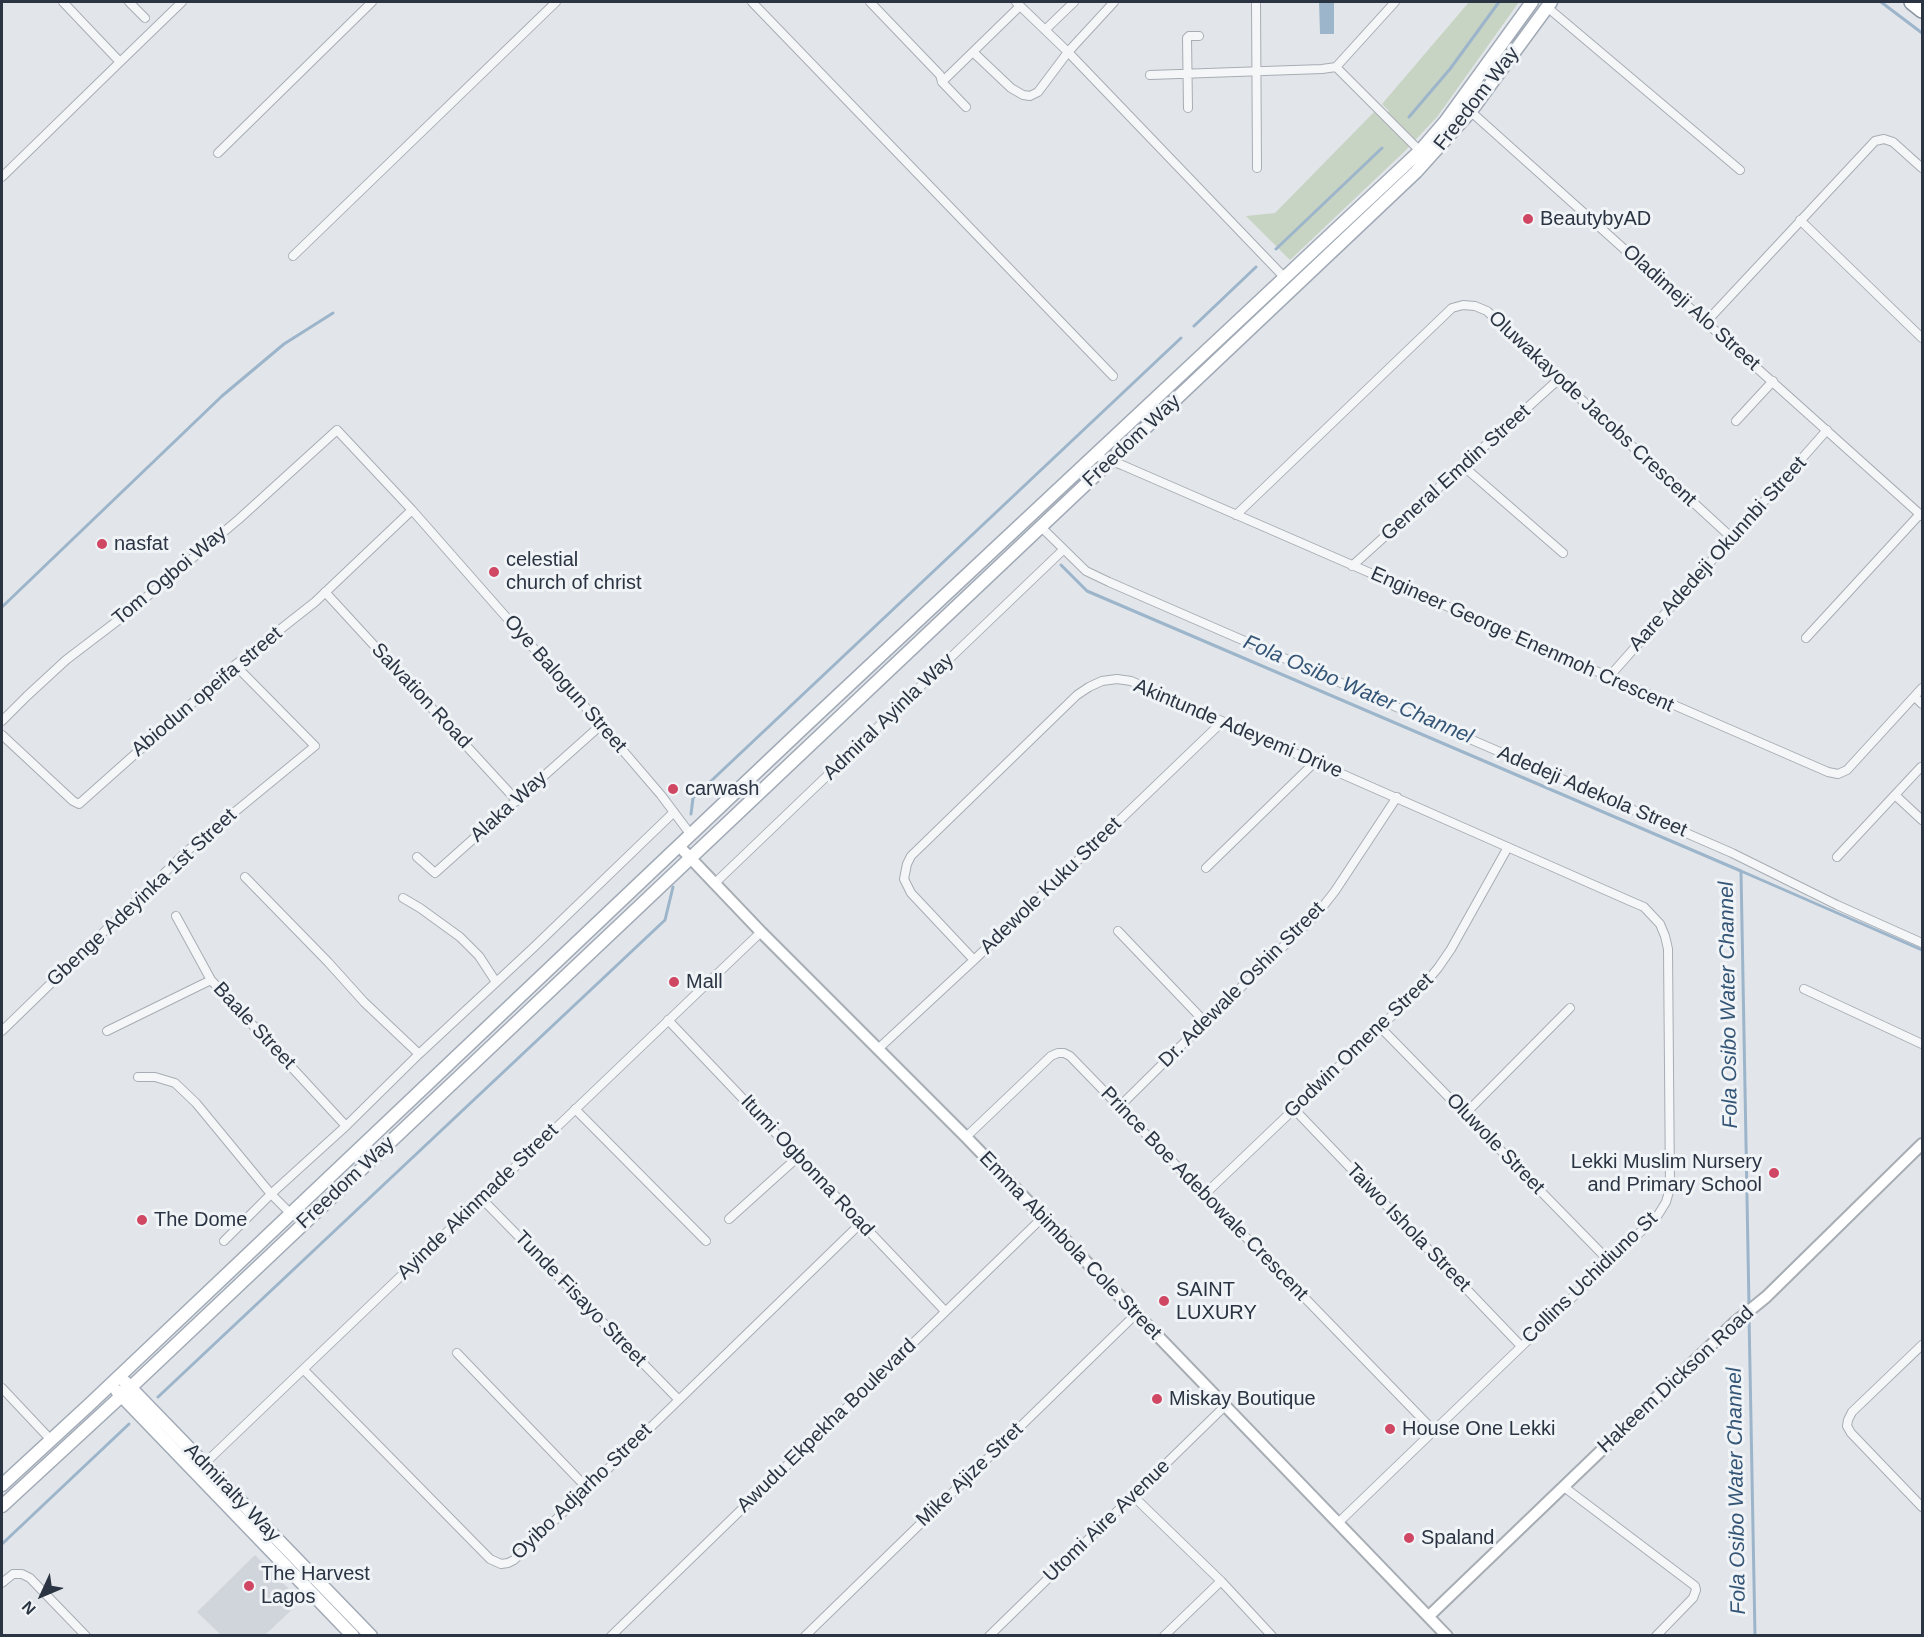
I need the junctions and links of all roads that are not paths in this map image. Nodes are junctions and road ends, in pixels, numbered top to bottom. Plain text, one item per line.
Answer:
1 (63, 2) edge
2 (129, 2) edge
3 (183, 2) edge
4 (372, 2) edge
5 (556, 2) edge
6 (752, 2) edge
7 (870, 2) edge
8 (1074, 2) edge
9 (1114, 2) edge
10 (1256, 2) edge
11 (1395, 2) edge
12 (1532, 2) edge
13 (1912, 2) edge
14 (1018, 4) edge
15 (1549, 4) edge
16 (1923, 10) edge
17 (145, 18) dead end
18 (1045, 30) junction
19 (1199, 36) dead end
20 (974, 52) junction
21 (1068, 52) junction
22 (120, 62) junction
23 (1336, 67) junction
24 (1257, 70) junction
25 (1187, 73) junction
26 (1150, 75) dead end
27 (942, 82) junction
28 (1459, 101) junction
29 (966, 107) dead end
30 (1188, 108) dead end
31 (1471, 111) junction
32 (1420, 151) junction
33 (218, 153) dead end
34 (1257, 168) dead end
35 (1923, 168) edge
36 (1740, 171) dead end
37 (2, 177) edge
38 (1800, 220) junction
39 (293, 256) dead end
40 (1285, 278) junction
41 (1707, 321) junction
42 (1923, 338) edge
43 (1113, 376) dead end
44 (1559, 379) junction
45 (1773, 381) junction
46 (1736, 421) dead end
47 (337, 430) joint
48 (1827, 430) junction
49 (1096, 456) junction
50 (1113, 460) junction
51 (1463, 466) junction
52 (412, 510) junction
53 (1236, 515) junction
54 (1921, 515) edge
55 (1040, 526) junction
56 (1732, 538) junction
57 (1063, 550) junction
58 (1563, 553) dead end
59 (1352, 566) junction
60 (325, 592) junction
61 (1806, 638) dead end
62 (236, 665) junction
63 (1608, 678) junction
64 (1923, 688) edge
65 (1915, 697) junction
66 (1923, 704) edge
67 (2, 721) edge
68 (1222, 722) junction
69 (601, 724) junction
70 (2, 735) edge
71 (1315, 762) junction
72 (1921, 767) edge
73 (1895, 795) junction
74 (1397, 797) junction
75 (518, 801) junction
76 (674, 812) junction
77 (1923, 820) edge
78 (691, 835) junction
79 (679, 846) junction
80 (1508, 847) junction
81 (417, 857) dead end
82 (1837, 857) dead end
83 (690, 859) junction
84 (1206, 868) dead end
85 (245, 877) dead end
86 (714, 884) junction
87 (403, 898) dead end
88 (176, 916) dead end
89 (1660, 924) joint
90 (761, 932) junction
91 (1118, 932) dead end
92 (1923, 943) edge
93 (974, 960) junction
94 (211, 980) junction
95 (496, 982) junction
96 (1804, 989) dead end
97 (1570, 1008) dead end
98 (668, 1020) junction
99 (1205, 1022) junction
100 (1380, 1028) junction
101 (2, 1031) edge
102 (107, 1031) dead end
103 (1923, 1044) edge
104 (878, 1049) junction
105 (419, 1054) junction
106 (138, 1077) dead end
107 (1119, 1107) junction
108 (575, 1109) junction
109 (1294, 1109) junction
110 (1465, 1114) junction
111 (346, 1126) junction
112 (966, 1137) junction
113 (1923, 1144) edge
114 (799, 1156) junction
115 (271, 1194) junction
116 (1204, 1195) junction
117 (482, 1198) junction
118 (291, 1214) junction
119 (1043, 1217) junction
120 (729, 1219) dead end
121 (861, 1223) junction
122 (224, 1241) dead end
123 (706, 1241) dead end
124 (1609, 1261) junction
125 (945, 1311) junction
126 (1136, 1314) junction
127 (1923, 1345) edge
128 (1521, 1346) junction
129 (457, 1353) dead end
130 (304, 1370) junction
131 (114, 1380) junction
132 (2, 1388) edge
133 (126, 1392) junction
134 (678, 1400) junction
135 (1225, 1406) junction
136 (1434, 1431) junction
137 (51, 1440) junction
138 (200, 1468) junction
139 (2, 1485) edge
140 (1564, 1487) junction
141 (587, 1488) junction
142 (1132, 1495) junction
143 (1922, 1505) edge
144 (2, 1506) edge
145 (1338, 1523) junction
146 (1221, 1581) junction
147 (2, 1583) edge
148 (1429, 1616) junction
149 (86, 1635) edge
150 (353, 1635) edge
151 (371, 1635) edge
152 (611, 1635) edge
153 (805, 1635) edge
154 (989, 1635) edge
155 (1164, 1635) edge
156 (1272, 1635) edge
157 (1447, 1635) edge
158 (1656, 1635) edge

1 - 22 street
2 - 17 street
3 - 22 street
4 - 33 street
5 - 39 street
6 - 43 street
7 - 27 street
8 - 18 street
9 - 21 street
10 - 24 street
11 - 23 street
12 - 28 main road, Freedom Way
13 - 16 highway
14 - 18 street
14 - 20 street
15 - 31 main road, Freedom Way
15 - 36 street
18 - 21 street
19 - 25 street
20 - 21 street
20 - 27 street
21 - 40 street
22 - 37 street
23 - 24 street
23 - 32 street
24 - 25 street
24 - 34 street
25 - 26 street
25 - 30 street
27 - 29 street
28 - 31 street, Oladimeji Alo Street
28 - 32 main road, Freedom Way
31 - 41 street, Oladimeji Alo Street
31 - 50 main road, Freedom Way
32 - 40 main road, Freedom Way
35 - 38 street
38 - 41 street
38 - 42 street
40 - 49 main road, Freedom Way
41 - 45 street, Oladimeji Alo Street
44 - 51 street, General Emdin Street
44 - 53 street, Oluwakayode Jacobs Crescent
44 - 56 street, Oluwakayode Jacobs Crescent
45 - 46 street
45 - 48 street, Oladimeji Alo Street
47 - 52 street, Oye Balogun Street
47 - 67 street, Tom Ogboi Way
48 - 54 street, Oladimeji Alo Street
48 - 56 street, Aare Adedeji Okunnbi Street
49 - 50 street, Engineer George Enenmoh Crescent
49 - 78 main road, Freedom Way
50 - 53 street, Engineer George Enenmoh Crescent
50 - 55 main road, Freedom Way
51 - 58 street
51 - 59 street, General Emdin Street
52 - 60 street, Abiodun opeifa street
52 - 69 street, Oye Balogun Street
53 - 59 street, Engineer George Enenmoh Crescent
54 - 61 street
55 - 57 street, Adedeji Adekola Street
55 - 83 main road, Freedom Way
56 - 63 street, Aare Adedeji Okunnbi Street
57 - 86 street, Admiral Ayinla Way
57 - 92 street, Adedeji Adekola Street
59 - 63 street, Engineer George Enenmoh Crescent
60 - 62 street, Abiodun opeifa street
60 - 75 street, Salvation Road
62 - 70 street, Abiodun opeifa street
62 - 101 street, Gbenge Adeyinka 1st Street
63 - 65 street, Engineer George Enenmoh Crescent
64 - 65 street, Engineer George Enenmoh Crescent
65 - 66 street
68 - 71 street, Akintunde Adeyemi Drive
68 - 93 street, Adewole Kuku Street
68 - 93 street, Akintunde Adeyemi Drive
69 - 75 street, Alaka Way
69 - 76 street, Oye Balogun Street
71 - 74 street, Akintunde Adeyemi Drive
71 - 84 street
72 - 73 street
73 - 77 street
73 - 82 street
74 - 80 street, Akintunde Adeyemi Drive
74 - 99 street, Dr. Adewale Oshin Street
75 - 81 street, Alaka Way
76 - 78 street, Oye Balogun Street
76 - 95 street
78 - 79 main road, Freedom Way
79 - 83 street
79 - 118 main road, Freedom Way
80 - 89 street, Akintunde Adeyemi Drive
80 - 100 street, Godwin Omene Street
83 - 86 street, Emma Abimbola Cole Street
83 - 133 main road, Freedom Way
85 - 105 street
86 - 90 street, Emma Abimbola Cole Street
87 - 95 street
88 - 94 street, Baale Street
89 - 124 street, Collins Uchidiuno St
90 - 98 street, Ayinde Akinmade Street
90 - 104 street, Emma Abimbola Cole Street
91 - 99 street
93 - 104 street, Adewole Kuku Street
94 - 102 street
94 - 111 street, Baale Street
95 - 105 street
96 - 103 street
97 - 110 street
98 - 108 street, Ayinde Akinmade Street
98 - 114 street, Itumi Ogbonna Road
99 - 107 street, Dr. Adewale Oshin Street
100 - 109 street, Godwin Omene Street
100 - 110 street, Oluwole Street
104 - 112 street, Emma Abimbola Cole Street
105 - 111 street
106 - 115 street
107 - 112 street, Prince Boe Adebowale Crescent
107 - 116 street, Prince Boe Adebowale Crescent
108 - 117 street, Ayinde Akinmade Street
108 - 123 street
109 - 116 street, Godwin Omene Street
109 - 128 street, Taiwo Ishola Street
110 - 124 street, Oluwole Street
111 - 115 street
112 - 119 street, Emma Abimbola Cole Street
113 - 140 street, Hakeem Dickson Road
114 - 120 street
114 - 121 street, Itumi Ogbonna Road
115 - 118 street
115 - 122 street
116 - 136 street, Prince Boe Adebowale Crescent
117 - 130 street, Ayinde Akinmade Street
117 - 134 street, Tunde Fisayo Street
118 - 131 main road, Freedom Way
119 - 125 street, Awudu Ekpekha Boulevard
119 - 126 street, Emma Abimbola Cole Street
121 - 125 street, Itumi Ogbonna Road
121 - 134 street, Oyibo Adjarho Street
124 - 128 street, Collins Uchidiuno St
125 - 152 street, Awudu Ekpekha Boulevard
126 - 135 street, Emma Abimbola Cole Street
126 - 153 street, Mike Ajize Stret
127 - 143 street
128 - 136 street, Collins Uchidiuno St
129 - 141 street
130 - 138 street, Ayinde Akinmade Street
130 - 141 street, Oyibo Adjarho Street
131 - 133 main road, Admiralty Way
131 - 137 main road, Freedom Way
132 - 137 street
133 - 138 main road, Admiralty Way
133 - 144 main road, Freedom Way
134 - 141 street, Oyibo Adjarho Street
135 - 142 street, Utomi Aire Avenue
135 - 145 street, Emma Abimbola Cole Street
136 - 145 street, Collins Uchidiuno St
137 - 139 main road, Freedom Way
138 - 150 main road, Admiralty Way
138 - 151 main road, Admiralty Way
140 - 148 street, Hakeem Dickson Road
140 - 158 street
142 - 146 street
142 - 154 street, Utomi Aire Avenue
145 - 148 street, Emma Abimbola Cole Street
146 - 155 street
146 - 156 street
147 - 149 street
148 - 157 street, Emma Abimbola Cole Street

